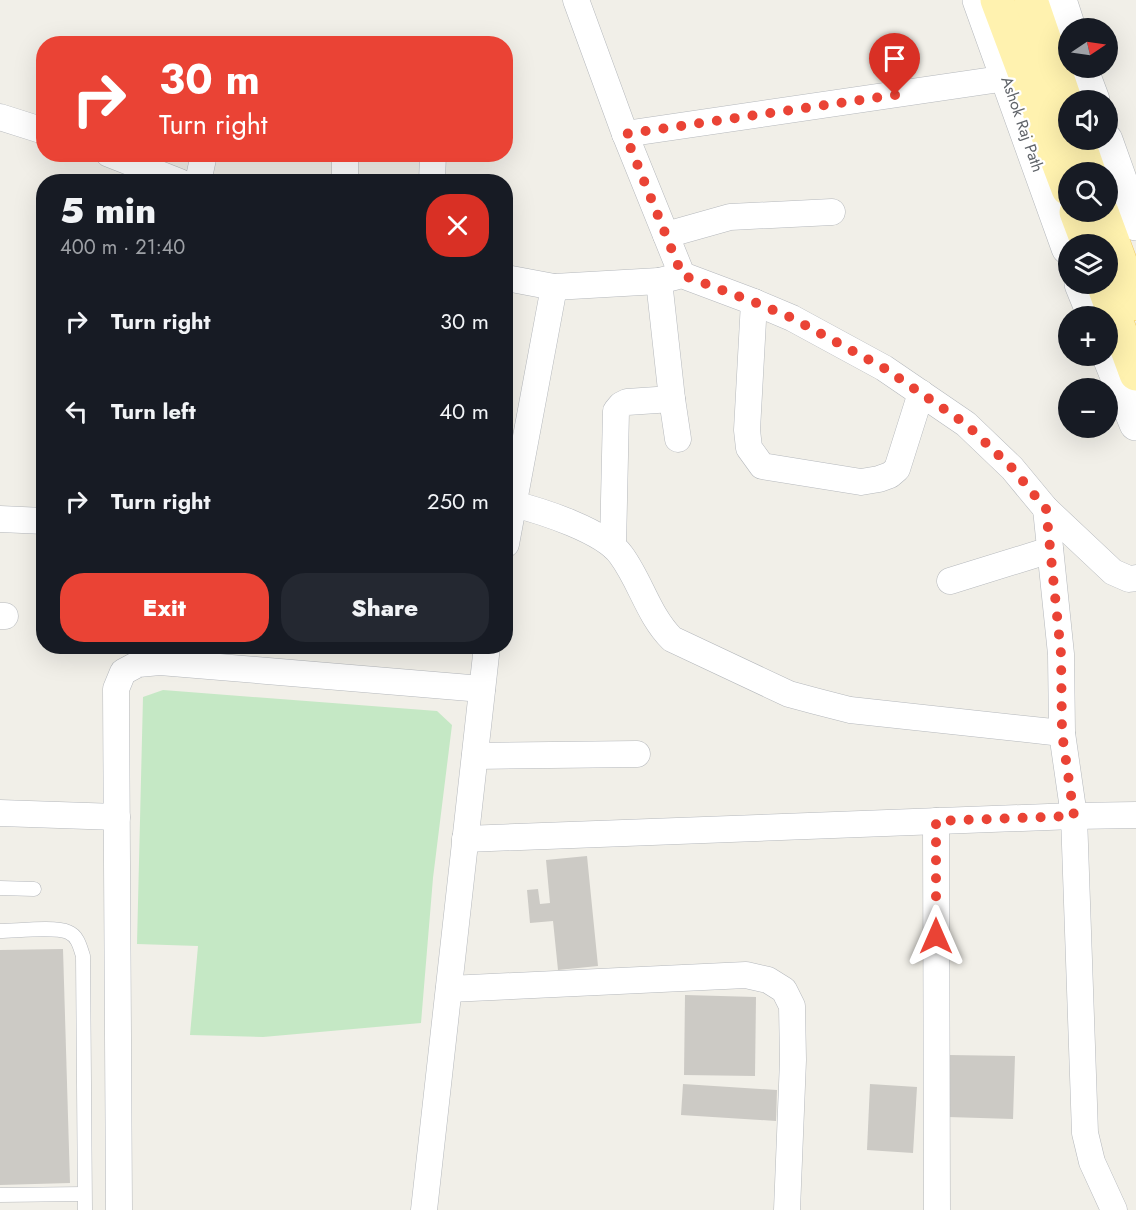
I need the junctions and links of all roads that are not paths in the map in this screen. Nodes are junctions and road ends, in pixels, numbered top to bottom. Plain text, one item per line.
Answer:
1 (576, 0) edge
2 (978, 0) edge
3 (997, 0) edge
4 (1031, 0) edge
5 (1060, 0) edge
6 (1066, 18) edge
7 (1007, 78) junction
8 (1062, 90) edge
9 (0, 117) edge
10 (36, 128) edge
11 (625, 134) junction
12 (1110, 150) edge
13 (129, 162) edge
14 (1058, 162) edge
15 (160, 174) edge
16 (832, 212) dead end
17 (1106, 222) edge
18 (1136, 224) edge
19 (1063, 234) edge
20 (666, 235) junction
21 (671, 278) junction
22 (513, 279) edge
23 (554, 287) junction
24 (1106, 294) edge
25 (754, 302) junction
26 (1136, 304) edge
27 (1113, 366) edge
28 (1136, 374) edge
29 (921, 393) junction
30 (672, 399) junction
31 (1136, 424) edge
32 (678, 439) dead end
33 (513, 468) edge
34 (513, 504) edge
35 (1046, 509) junction
36 (0, 519) edge
37 (36, 521) edge
38 (613, 546) junction
39 (1050, 550) junction
40 (1136, 578) edge
41 (950, 581) dead end
42 (486, 654) edge
43 (482, 689) junction
44 (1062, 733) junction
45 (637, 754) dead end
46 (475, 756) junction
47 (0, 813) edge
48 (1136, 815) edge
49 (1074, 816) junction
50 (117, 817) junction
51 (936, 821) junction
52 (465, 839) junction
53 (0, 888) edge
54 (34, 889) dead end
55 (0, 931) edge
56 (448, 989) junction
57 (84, 1194) junction
58 (0, 1195) edge
59 (85, 1210) edge
60 (119, 1210) edge
61 (424, 1210) edge
62 (788, 1210) edge
63 (937, 1210) edge
64 (1114, 1210) edge

1 - 11 street
2 - 7 street, Ashok Raj Path
3 - 14 main road, Ashok Raj Path
4 - 8 main road
5 - 6 street
7 - 11 street
7 - 19 street, Ashok Raj Path
9 - 10 street
11 - 20 street
12 - 18 street
13 - 15 street
16 - 20 street
17 - 26 main road
20 - 21 street
21 - 23 street
21 - 25 street
21 - 30 street
22 - 23 street
23 - 33 street
24 - 28 main road
25 - 29 street
25 - 29 street
27 - 31 street
29 - 35 street
30 - 32 street
30 - 38 street
34 - 38 street
35 - 39 street
35 - 40 street
36 - 37 street
38 - 44 street
39 - 41 street
39 - 44 street
42 - 43 street
43 - 46 street
43 - 50 street
44 - 49 street
45 - 46 street
46 - 52 street
47 - 50 street
48 - 49 street
49 - 51 street
49 - 64 street
50 - 60 street
51 - 52 street
51 - 63 street
52 - 56 street
53 - 54 lane
55 - 57 lane
56 - 61 street
56 - 62 street
57 - 58 lane
57 - 59 lane

